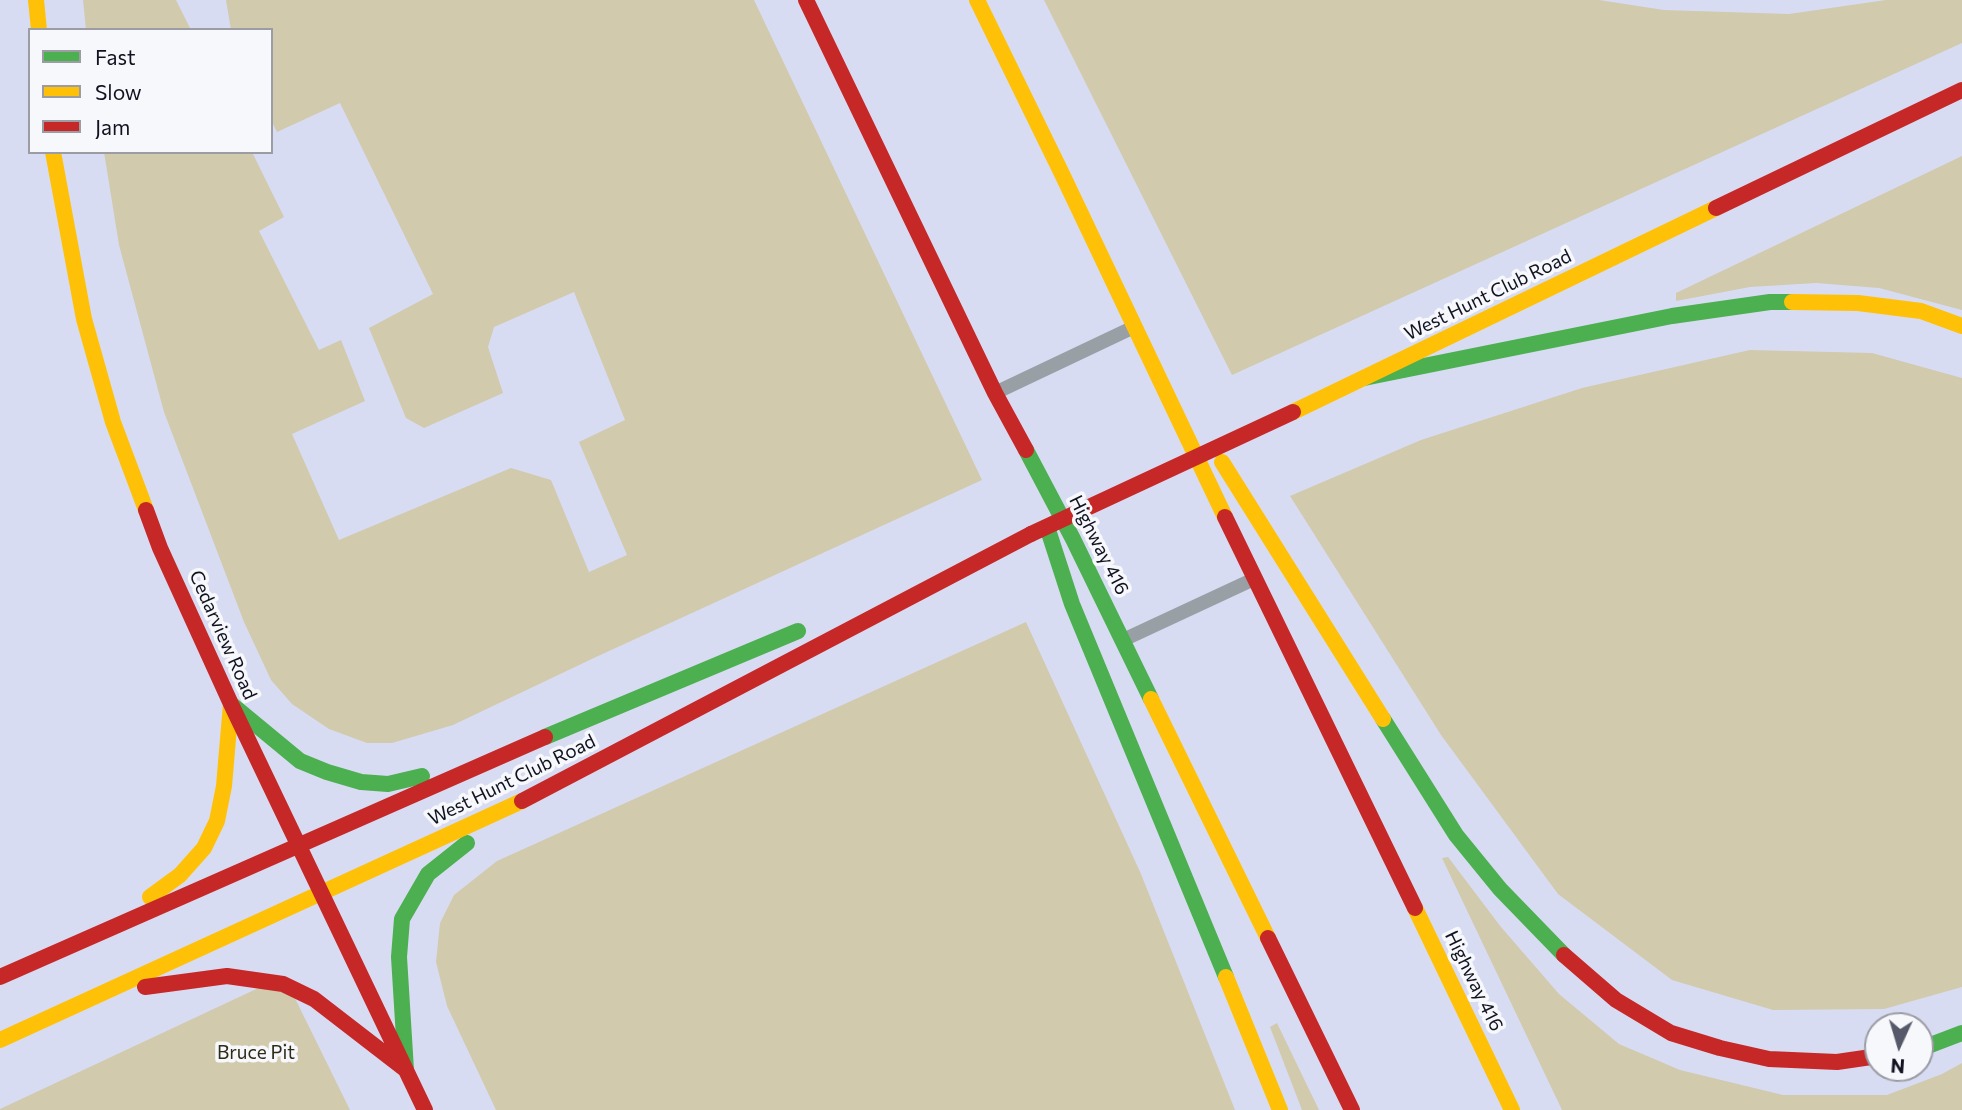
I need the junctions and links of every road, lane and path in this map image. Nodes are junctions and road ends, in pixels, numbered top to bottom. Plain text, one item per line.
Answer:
1 (36, 0) edge
2 (806, 0) edge
3 (977, 0) edge
4 (39, 28) edge
5 (1962, 90) edge
6 (53, 154) edge
7 (1135, 326) junction
8 (1962, 326) edge
9 (1148, 353) junction
10 (1364, 378) junction
11 (995, 393) junction
12 (1014, 428) junction
13 (1031, 534) junction
14 (1255, 579) junction
15 (866, 603) dead end
16 (815, 624) dead end
17 (1123, 640) junction
18 (230, 704) junction
19 (485, 762) junction
20 (509, 808) junction
21 (298, 845) junction
22 (321, 894) junction
23 (90, 937) junction
24 (0, 977) edge
25 (105, 992) junction
26 (1962, 1033) edge
27 (0, 1040) edge
28 (1934, 1044) edge
29 (1864, 1058) edge
30 (405, 1070) junction
31 (425, 1110) edge
32 (1280, 1110) edge
33 (1352, 1110) edge
34 (1512, 1110) edge

1 - 4 main road
2 - 11 main road, Highway 416
3 - 7 main road, Highway 416
5 - 10 main road, West Hunt Club Road
6 - 18 main road, Cedarview Road
7 - 9 main road, Highway 416
7 - 11 lane
8 - 10 main road
9 - 14 main road, Highway 416
9 - 29 main road
10 - 13 main road, West Hunt Club Road, bridge
11 - 12 main road, Highway 416
12 - 17 main road, Highway 416
12 - 32 main road
13 - 15 main road, West Hunt Club Road
13 - 20 main road, West Hunt Club Road
14 - 17 lane
14 - 34 main road, Highway 416
16 - 19 main road, West Hunt Club Road
17 - 33 main road, Highway 416
18 - 19 main road
18 - 21 main road, Cedarview Road
18 - 23 main road
19 - 21 main road, West Hunt Club Road
20 - 22 main road, West Hunt Club Road
20 - 30 main road
21 - 22 main road, Cedarview Road
21 - 23 main road, West Hunt Club Road
22 - 25 main road, West Hunt Club Road
22 - 30 main road, Cedarview Road
23 - 24 main road, West Hunt Club Road
25 - 27 main road, West Hunt Club Road
25 - 30 main road
26 - 28 main road
30 - 31 main road, Cedarview Road

